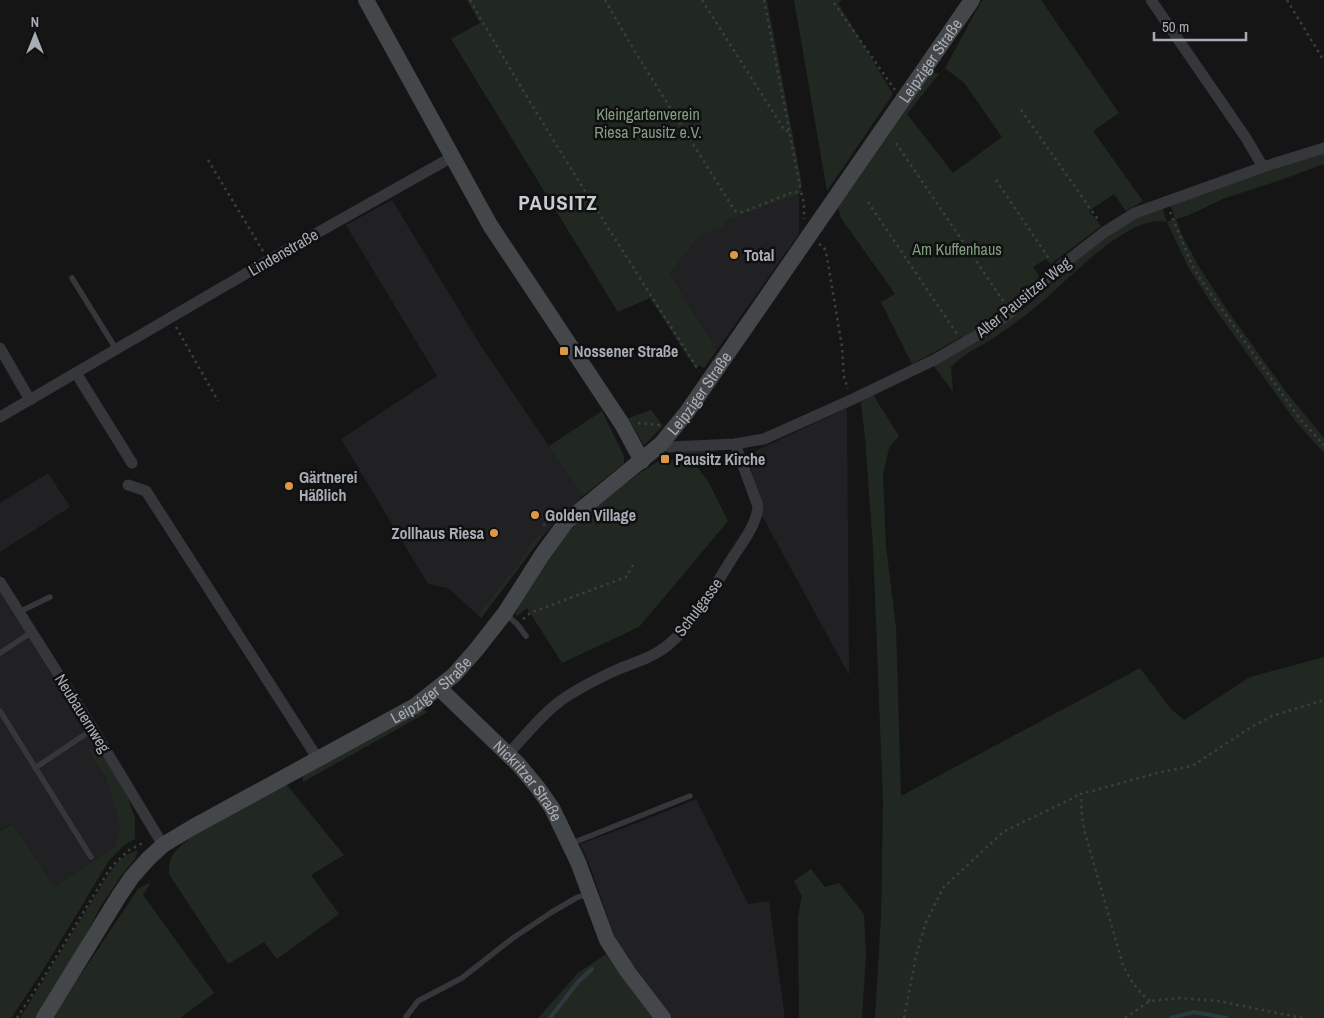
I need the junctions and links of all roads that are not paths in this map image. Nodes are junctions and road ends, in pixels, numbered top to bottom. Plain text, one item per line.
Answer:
1 (366, 0) edge
2 (972, 0) edge
3 (1151, 0) edge
4 (1324, 148) edge
5 (452, 158) junction
6 (1262, 167) junction
7 (72, 278) dead end
8 (0, 348) edge
9 (116, 349) junction
10 (76, 373) junction
11 (30, 400) junction
12 (0, 417) edge
13 (661, 444) junction
14 (735, 444) junction
15 (642, 461) junction
16 (132, 463) dead end
17 (128, 485) dead end
18 (0, 582) edge
19 (50, 597) dead end
20 (19, 612) junction
21 (511, 618) junction
22 (32, 632) junction
23 (526, 636) dead end
24 (0, 653) edge
25 (438, 688) junction
26 (0, 711) edge
27 (94, 729) junction
28 (508, 754) junction
29 (318, 759) junction
30 (35, 768) junction
31 (690, 796) dead end
32 (160, 841) junction
33 (570, 844) junction
34 (91, 857) dead end
35 (589, 893) junction
36 (406, 1017) edge
37 (44, 1018) edge
38 (663, 1018) edge

1 - 5 street
2 - 13 street, Leipziger Straße
3 - 6 street
4 - 6 street, Alter Pausitzer Weg
5 - 9 street, Lindenstraße
5 - 15 street
6 - 14 street, Alter Pausitzer Weg
7 - 9 lane
8 - 11 street
9 - 10 street, Lindenstraße
10 - 11 street, Lindenstraße
10 - 16 street
11 - 12 street, Lindenstraße
13 - 14 street, Alter Pausitzer Weg
13 - 15 street, Leipziger Straße
14 - 28 street, Schulgasse
15 - 21 street, Leipziger Straße
17 - 29 street
18 - 20 street, Neubauernweg
19 - 20 lane
20 - 22 street, Neubauernweg
21 - 23 lane
21 - 25 street, Leipziger Straße
22 - 24 lane
22 - 27 street, Neubauernweg
25 - 28 street, Nickritzer Straße
25 - 29 street, Leipziger Straße
26 - 30 lane
27 - 30 lane
27 - 32 street, Neubauernweg
28 - 33 street, Nickritzer Straße
29 - 32 street, Leipziger Straße
30 - 34 lane
31 - 33 lane
32 - 37 street, Leipziger Straße
33 - 35 street, Nickritzer Straße
35 - 36 lane
35 - 38 street, Nickritzer Straße

